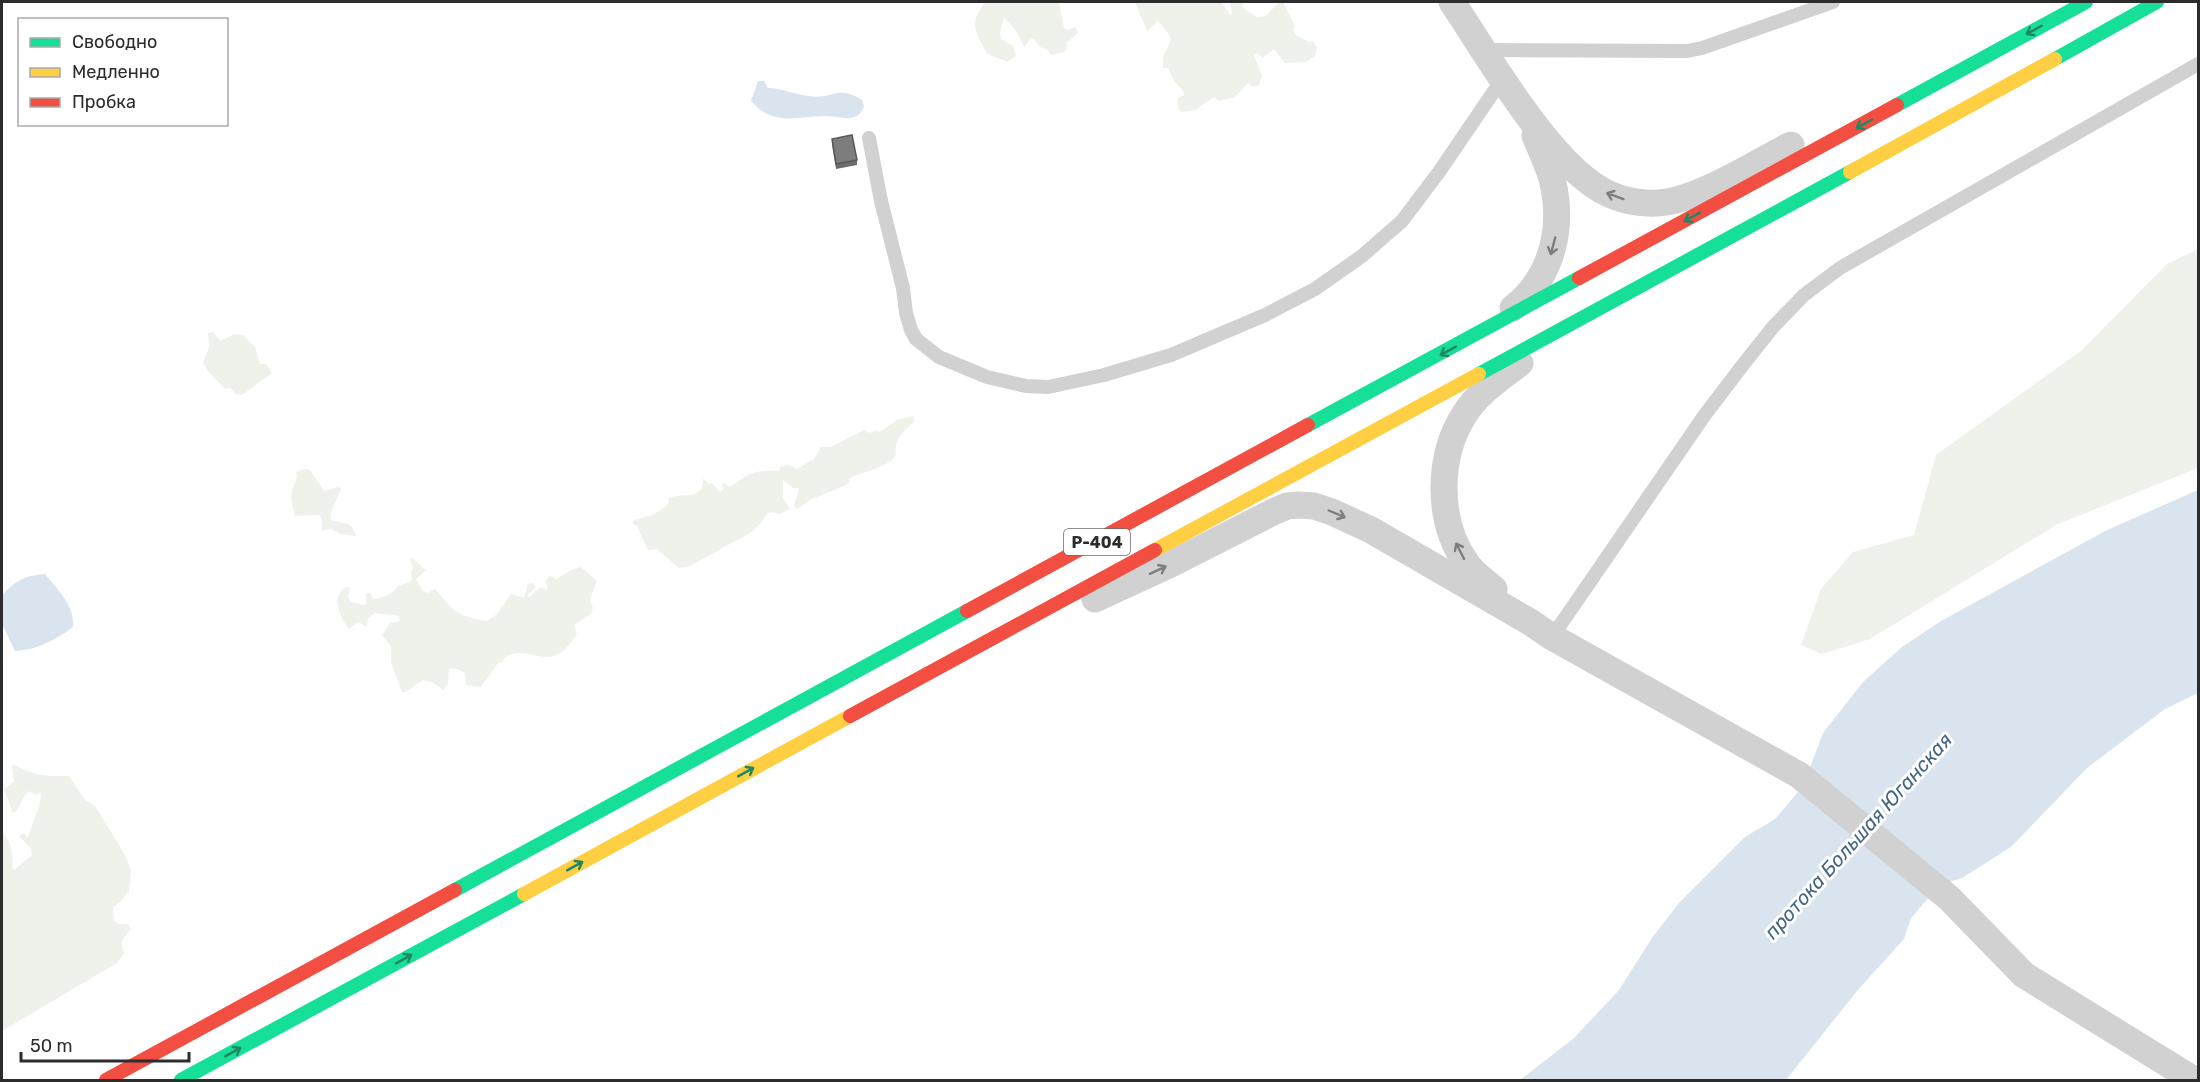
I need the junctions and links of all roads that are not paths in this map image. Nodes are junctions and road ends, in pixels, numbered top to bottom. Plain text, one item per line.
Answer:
1 (1452, 2) edge
2 (1833, 2) edge
3 (2086, 2) edge
4 (2157, 2) edge
5 (1484, 50) junction
6 (2199, 64) edge
7 (1959, 71) junction
8 (1503, 78) junction
9 (1524, 110) junction
10 (869, 138) dead end
11 (1570, 324) junction
12 (1481, 333) junction
13 (1541, 629) junction
14 (895, 691) junction
15 (106, 1080) edge
16 (182, 1080) edge
17 (2194, 1080) edge

1 - 5 street
2 - 5 lane
3 -> 7 highway, Р-404
4 - 11 highway, Р-404
5 - 8 street
6 - 13 lane
7 -> 9 street
7 -> 12 highway, Р-404
8 - 9 street
8 - 10 lane
9 -> 12 street
13 -> 11 street
11 - 14 highway, Р-404
12 -> 15 highway, Р-404
14 -> 13 street
13 - 17 street
16 -> 14 highway, Р-404

